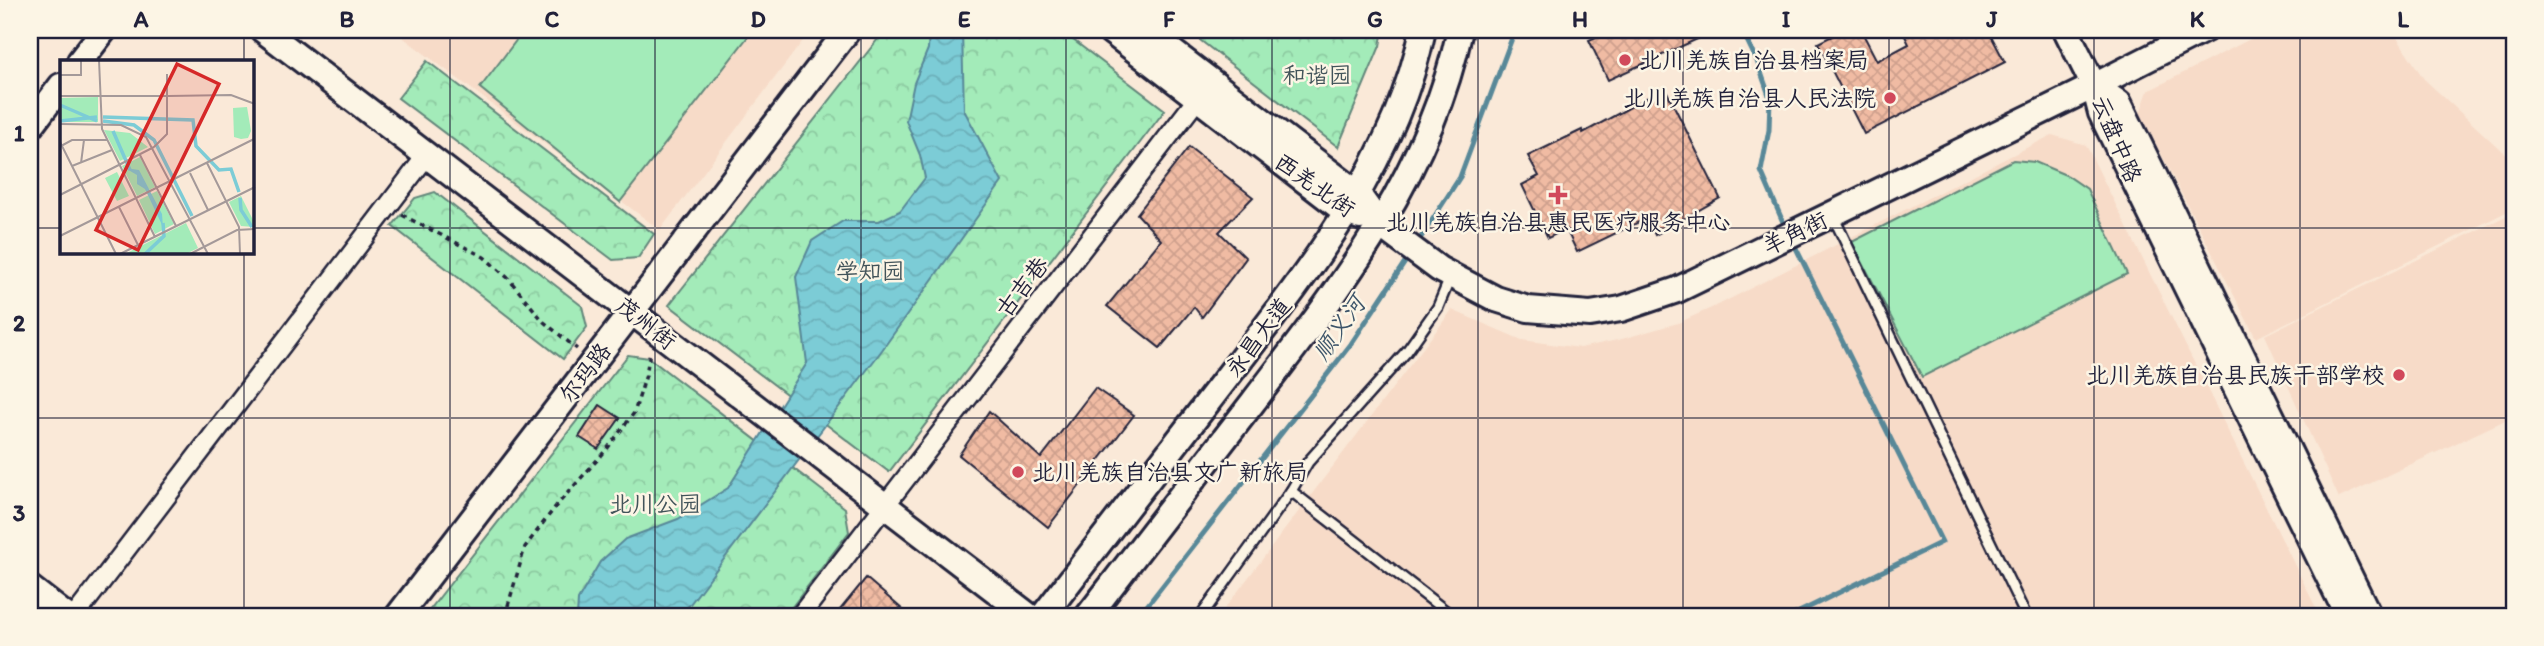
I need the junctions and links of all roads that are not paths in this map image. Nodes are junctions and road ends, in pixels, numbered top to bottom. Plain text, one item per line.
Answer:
1 (104, 30) edge
2 (263, 30) edge
3 (848, 30) edge
4 (1109, 30) edge
5 (1144, 30) edge
6 (1423, 30) edge
7 (1460, 30) edge
8 (2066, 30) edge
9 (2204, 30) edge
10 (81, 60) edge
11 (2094, 86) junction
12 (60, 87) edge
13 (1198, 98) junction
14 (30, 127) edge
15 (427, 155) junction
16 (1352, 203) junction
17 (1833, 214) junction
18 (1380, 225) junction
19 (1445, 272) junction
20 (632, 312) junction
21 (1291, 491) junction
22 (884, 506) junction
23 (30, 588) edge
24 (66, 616) edge
25 (75, 616) edge
26 (398, 616) edge
27 (800, 616) edge
28 (1029, 616) edge
29 (1043, 616) edge
30 (1088, 616) edge
31 (1201, 616) edge
32 (1452, 616) edge
33 (2026, 616) edge
34 (2348, 616) edge
35 (2369, 616) edge

1 - 10 main road
2 - 15 main road, 茂州街
3 - 20 main road, 尔玛路
4 - 13 main road, 西羌北街
5 - 16 main road, 西羌北街
6 - 16 main road, 永昌大道
7 - 18 main road, 永昌大道
8 - 11 main road
9 - 11 main road, 羊角街
11 - 17 main road, 羊角街
11 - 34 main road, 云盘中路
11 - 35 main road, 云盘中路
12 - 14 main road
13 - 16 main road, 西羌北街
13 - 22 street, 古吉巷
15 - 20 main road, 茂州街
15 - 25 street
16 - 18 main road, 西羌北街
16 - 29 main road, 永昌大道
17 - 19 main road, 羊角街
17 - 33 lane
18 - 19 main road, 羊角街
18 - 30 main road, 永昌大道
19 - 21 lane
20 - 22 main road, 茂州街
20 - 26 main road, 尔玛路
21 - 31 lane
21 - 32 lane
22 - 27 street, 古吉巷
22 - 28 main road, 茂州街
23 - 24 main road

